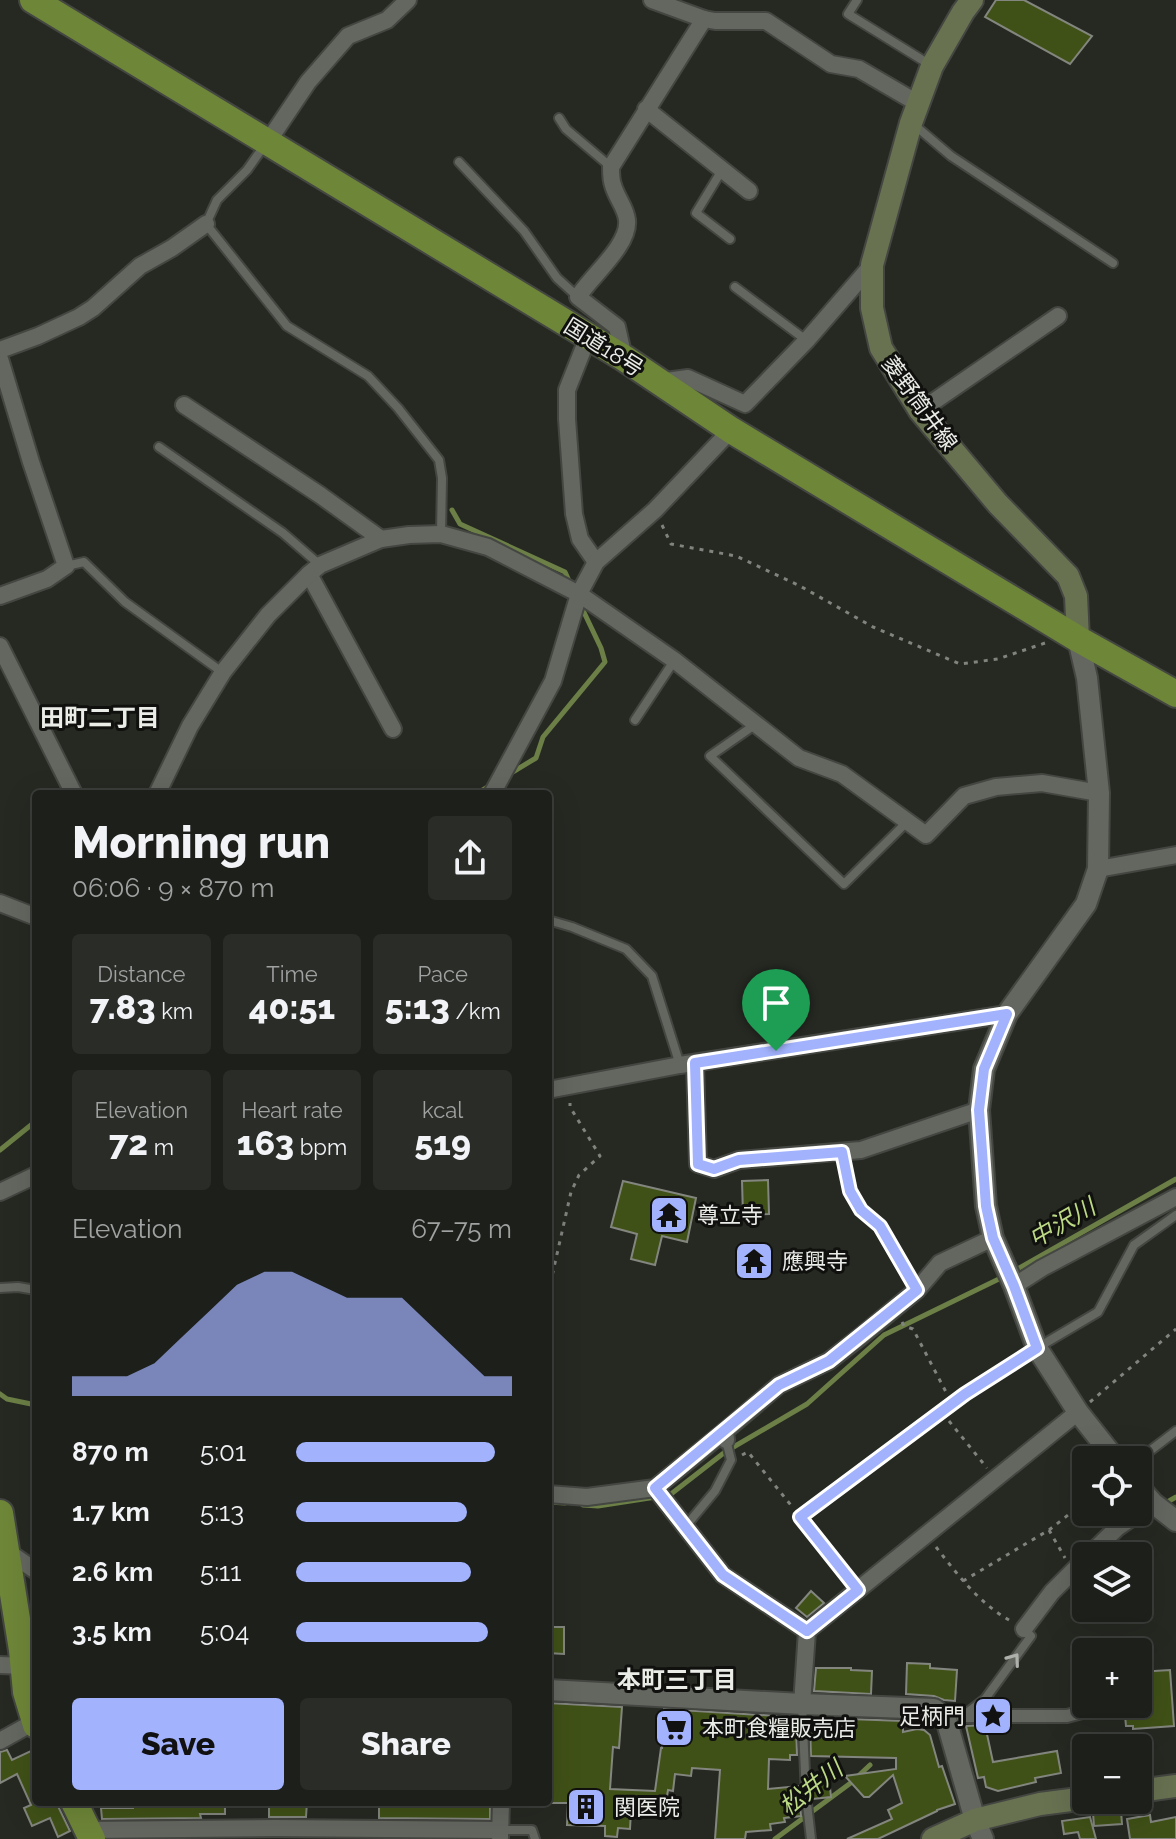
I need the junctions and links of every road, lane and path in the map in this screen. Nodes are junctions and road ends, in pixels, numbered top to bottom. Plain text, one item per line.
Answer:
1 (33, 0) edge
2 (408, 0) edge
3 (652, 0) edge
4 (857, 0) edge
5 (972, 0) edge
6 (704, 19) junction
7 (932, 66) junction
8 (646, 109) junction
9 (915, 113) junction
10 (559, 118) dead end
11 (267, 143) junction
12 (459, 162) dead end
13 (611, 167) junction
14 (722, 170) junction
15 (749, 191) dead end
16 (206, 224) junction
17 (730, 239) dead end
18 (1113, 263) dead end
19 (872, 265) junction
20 (735, 287) dead end
21 (578, 297) junction
22 (1058, 316) dead end
23 (588, 337) junction
24 (807, 340) junction
25 (0, 350) edge
26 (624, 358) junction
27 (0, 359) edge
28 (659, 382) junction
29 (184, 405) dead end
30 (920, 411) junction
31 (731, 430) junction
32 (159, 447) dead end
33 (655, 510) junction
34 (441, 534) junction
35 (381, 539) junction
36 (596, 562) junction
37 (66, 566) junction
38 (315, 569) junction
39 (579, 594) junction
40 (0, 596) edge
41 (1074, 637) junction
42 (2, 653) edge
43 (674, 660) junction
44 (223, 672) junction
45 (1176, 694) edge
46 (635, 720) dead end
47 (756, 723) junction
48 (393, 729) dead end
49 (72, 790) edge
50 (159, 790) edge
51 (494, 790) edge
52 (1099, 793) junction
53 (908, 822) junction
54 (1176, 855) edge
55 (1098, 869) junction
56 (0, 903) edge
57 (32, 915) edge
58 (552, 921) edge
59 (1007, 1014) junction
60 (688, 1064) junction
61 (571, 1087) junction
62 (552, 1089) edge
63 (979, 1110) junction
64 (842, 1152) junction
65 (32, 1177) edge
66 (0, 1192) edge
67 (1176, 1197) edge
68 (1176, 1215) edge
69 (993, 1238) junction
70 (552, 1276) edge
71 (1014, 1285) junction
72 (0, 1288) edge
73 (32, 1289) edge
74 (917, 1290) junction
75 (896, 1308) junction
76 (1176, 1329) edge
77 (1037, 1348) junction
78 (952, 1404) junction
79 (942, 1412) junction
80 (1078, 1412) junction
81 (1176, 1431) edge
82 (726, 1436) junction
83 (1105, 1446) edge
84 (1152, 1449) edge
85 (731, 1460) junction
86 (996, 1479) junction
87 (655, 1488) junction
88 (552, 1494) edge
89 (1152, 1502) edge
90 (1155, 1505) junction
91 (1072, 1512) edge
92 (0, 1513) edge
93 (800, 1517) junction
94 (1176, 1521) edge
95 (685, 1527) junction
96 (1049, 1530) junction
97 (925, 1535) junction
98 (1103, 1542) edge
99 (4, 1549) edge
100 (32, 1568) edge
101 (1072, 1569) edge
102 (1072, 1572) edge
103 (963, 1581) junction
104 (858, 1590) junction
105 (1024, 1629) junction
106 (807, 1631) junction
107 (20, 1666) edge
108 (552, 1690) edge
109 (802, 1704) junction
110 (32, 1713) edge
111 (1072, 1715) edge
112 (954, 1718) junction
113 (32, 1725) edge
114 (0, 1741) edge
115 (1176, 1786) edge
116 (1152, 1789) edge
117 (1072, 1800) edge
118 (76, 1806) edge
119 (501, 1806) edge
120 (979, 1830) edge
121 (500, 1834) edge
122 (90, 1835) edge
123 (535, 1839) edge
124 (811, 1839) edge
125 (933, 1839) edge

1 - 11 highway, 国道18号
2 - 11 street
3 - 6 street
4 - 7 lane
5 - 7 main road, 菱野筒井線
6 - 8 street
6 - 9 street
7 - 9 main road, 菱野筒井線
8 - 13 street
8 - 14 street
9 - 18 lane
9 - 19 main road, 菱野筒井線
10 - 13 lane
11 - 16 lane
11 - 23 highway, 国道18号
12 - 21 lane
13 - 21 street
14 - 15 street
14 - 17 lane
16 - 25 street
16 - 34 lane
19 - 24 street
19 - 30 main road, 菱野筒井線
20 - 24 lane
21 - 26 street
22 - 30 street
23 - 26 highway, 国道18号
23 - 36 street
24 - 28 street
26 - 28 highway, 国道18号
27 - 37 street
28 - 31 highway, 国道18号
29 - 35 street
30 - 41 main road, 菱野筒井線
31 - 33 street
31 - 41 highway, 国道18号
32 - 38 lane
33 - 36 street
33 - 41 path
34 - 35 street
34 - 39 street
35 - 38 street
36 - 39 street
37 - 40 street
37 - 44 lane
38 - 44 street
38 - 48 street
39 - 43 street
39 - 51 street
41 - 45 highway, 国道18号
41 - 52 street
42 - 49 street
43 - 46 lane
43 - 47 street
44 - 50 street
47 - 53 street
47 - 53 lane
52 - 53 street
52 - 55 street
54 - 55 street
55 - 59 street
56 - 57 street
58 - 60 lane
59 - 60 street
59 - 63 street
60 - 61 street
60 - 64 street
61 - 62 street
61 - 70 path
63 - 64 street
63 - 69 street
64 - 74 path
65 - 66 street
67 - 71 street
68 - 77 lane
69 - 71 street
69 - 74 street
71 - 77 street
72 - 73 lane
74 - 75 street
75 - 78 path
75 - 82 street
76 - 80 path
77 - 78 lane
77 - 80 street
78 - 79 lane
79 - 86 path
79 - 93 lane
80 - 83 street
80 - 86 street
81 - 84 lane
82 - 85 lane
82 - 87 street
85 - 93 path
85 - 95 lane
86 - 97 street
87 - 88 street
87 - 95 street
89 - 90 street
90 - 94 street
90 - 98 street
91 - 96 path
92 - 99 highway
93 - 104 lane
95 - 106 street
96 - 101 path
96 - 103 path
97 - 103 path
97 - 104 street
99 - 100 street
99 - 107 highway
102 - 105 street
103 - 105 path
104 - 106 street
112 -> 105 lane
106 - 109 street
107 - 110 highway
108 - 109 street
109 - 112 street
109 - 124 lane
111 - 112 street
112 - 120 street
113 - 114 street
115 - 116 main road
117 - 120 main road
118 - 122 highway
119 - 121 street
120 - 125 main road
121 - 122 street
121 - 123 lane

